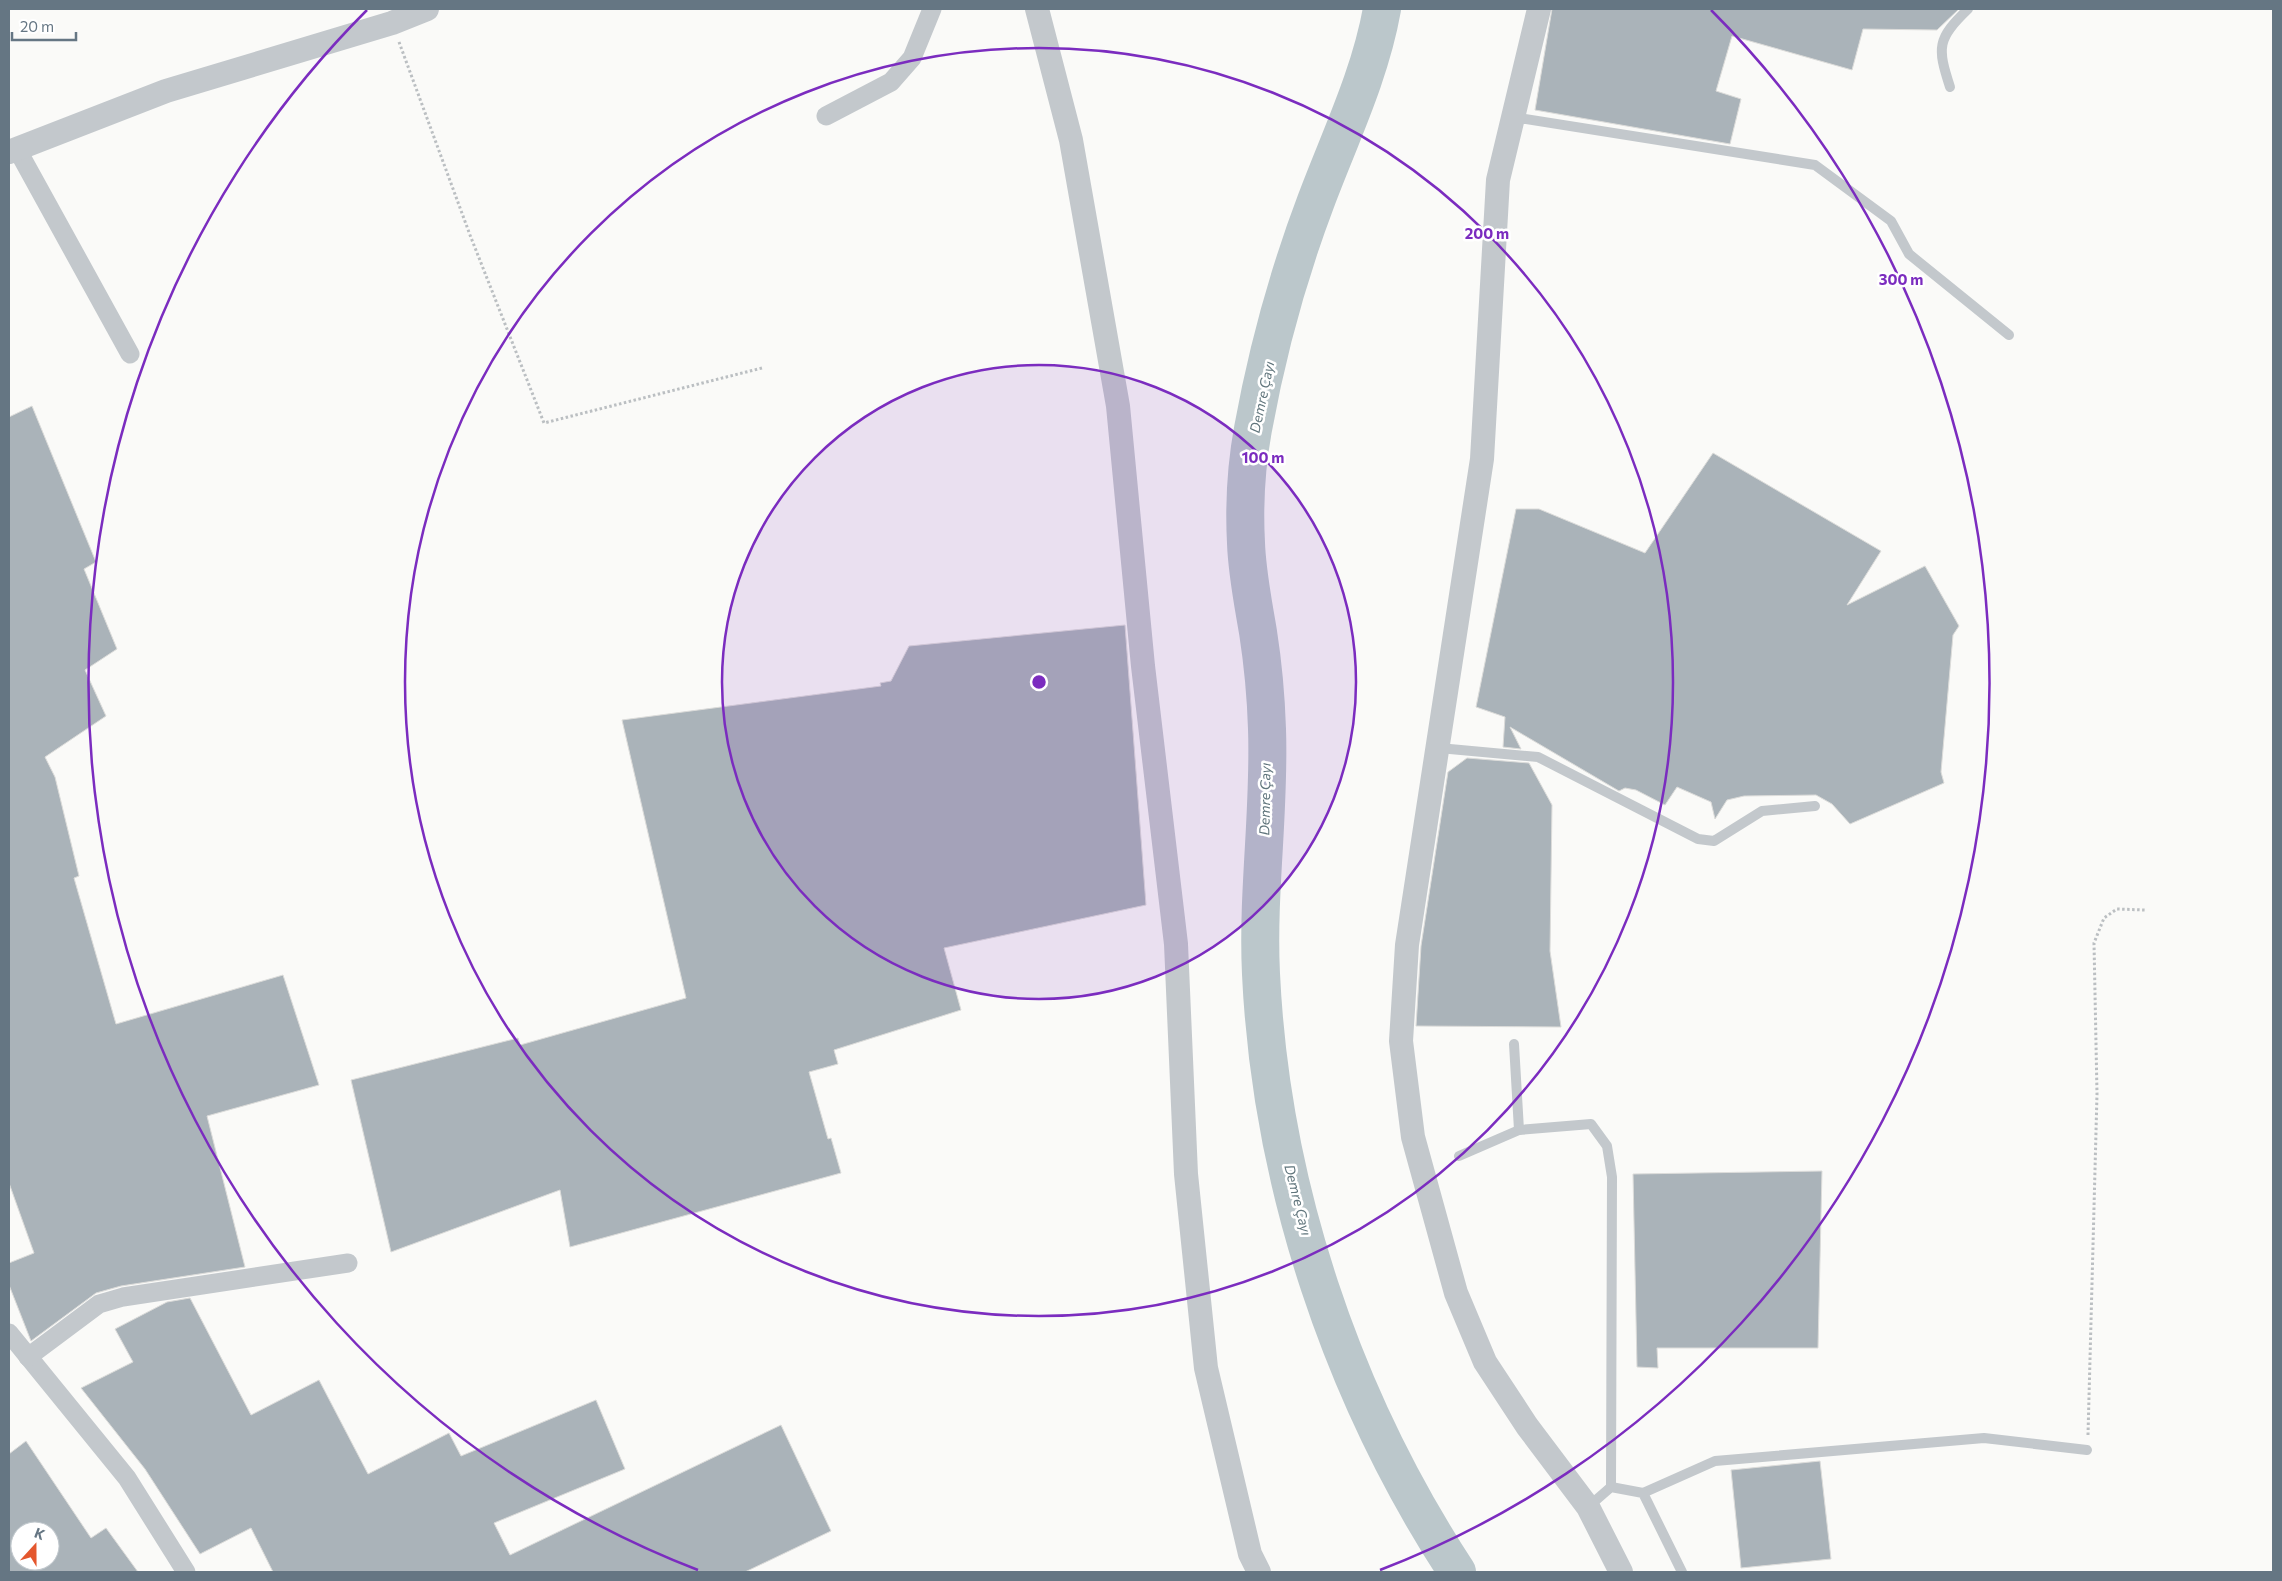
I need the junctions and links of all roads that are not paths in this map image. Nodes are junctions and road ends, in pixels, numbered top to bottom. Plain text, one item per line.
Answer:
1 (427, 9) edge
2 (932, 9) edge
3 (1037, 9) edge
4 (1539, 9) edge
5 (1968, 9) edge
6 (1950, 87) dead end
7 (826, 116) dead end
8 (1513, 117) junction
9 (13, 150) edge
10 (2009, 335) dead end
11 (130, 354) dead end
12 (1439, 748) junction
13 (1815, 806) dead end
14 (1514, 1044) dead end
15 (1519, 1130) junction
16 (1459, 1156) dead end
17 (348, 1263) dead end
18 (9, 1334) edge
19 (28, 1358) junction
20 (2087, 1450) road end
21 (1611, 1487) junction
22 (1642, 1493) junction
23 (1588, 1507) junction
24 (186, 1572) edge
25 (1259, 1572) edge
26 (1622, 1572) edge
27 (1682, 1572) edge

1 - 9 street
2 - 7 street
3 - 25 street
4 - 8 street
5 - 6 lane
8 - 10 lane
8 - 12 street
9 - 11 street
12 - 13 lane
12 - 23 street
14 - 15 lane
15 - 16 lane
15 - 21 lane
17 - 19 street
18 - 19 street
19 - 24 street
20 - 22 lane
21 - 22 lane
21 - 23 lane
22 - 27 lane
23 - 26 street

